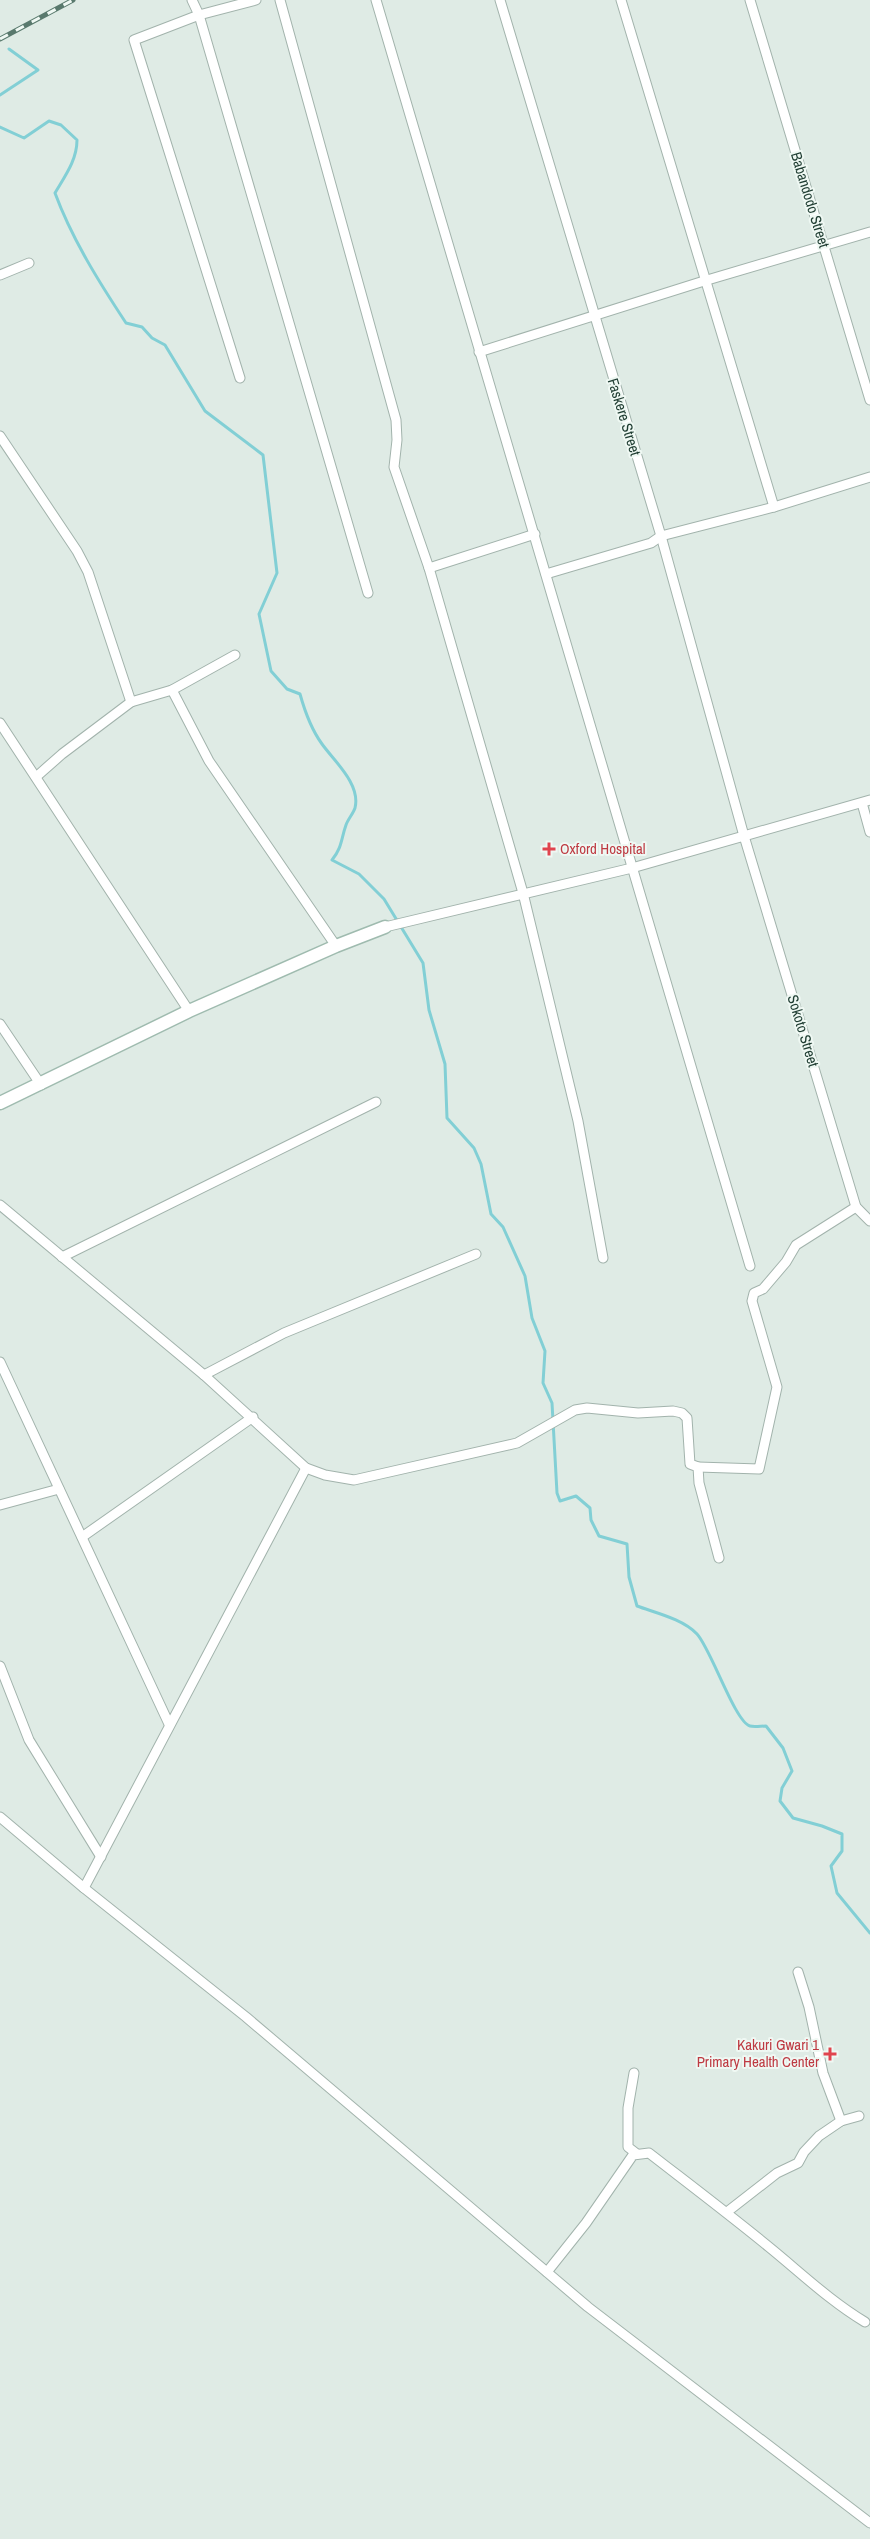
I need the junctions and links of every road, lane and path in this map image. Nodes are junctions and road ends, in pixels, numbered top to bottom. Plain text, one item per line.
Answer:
1 (192, 0) edge
2 (256, 0) edge
3 (280, 0) edge
4 (376, 0) edge
5 (500, 0) edge
6 (621, 0) edge
7 (750, 0) edge
8 (199, 15) junction
9 (870, 232) edge
10 (824, 245) junction
11 (29, 262) dead end
12 (0, 275) edge
13 (704, 281) junction
14 (593, 316) junction
15 (479, 352) junction
16 (240, 378) dead end
17 (870, 400) edge
18 (0, 436) edge
19 (870, 477) edge
20 (774, 507) junction
21 (535, 534) junction
22 (661, 536) junction
23 (429, 568) junction
24 (546, 574) junction
25 (368, 593) dead end
26 (235, 655) dead end
27 (172, 690) junction
28 (131, 702) junction
29 (0, 723) edge
30 (36, 777) junction
31 (866, 801) edge
32 (870, 832) edge
33 (744, 836) junction
34 (632, 868) junction
35 (523, 893) junction
36 (385, 927) joint
37 (336, 946) junction
38 (189, 1011) junction
39 (0, 1024) edge
40 (41, 1085) junction
41 (376, 1102) dead end
42 (0, 1103) edge
43 (0, 1205) edge
44 (856, 1208) junction
45 (870, 1221) edge
46 (476, 1254) dead end
47 (62, 1257) junction
48 (602, 1258) dead end
49 (750, 1266) dead end
50 (0, 1362) edge
51 (204, 1375) junction
52 (253, 1417) junction
53 (698, 1467) junction
54 (306, 1468) junction
55 (59, 1488) junction
56 (0, 1505) edge
57 (82, 1537) junction
58 (719, 1558) dead end
59 (0, 1666) edge
60 (169, 1724) junction
61 (0, 1817) edge
62 (101, 1858) junction
63 (84, 1888) junction
64 (798, 1972) dead end
65 (634, 2073) dead end
66 (859, 2116) dead end
67 (841, 2121) junction
68 (637, 2154) junction
69 (727, 2212) junction
70 (547, 2272) junction
71 (865, 2322) dead end
72 (870, 2523) edge

1 - 8 street
2 - 8 street
3 - 23 street
4 - 15 street
5 - 14 street, Faskere Street
6 - 13 street
7 - 10 street, Babandodo Street
8 - 16 street
8 - 25 street
9 - 10 street
10 - 13 street
10 - 17 street, Babandodo Street
11 - 12 street
13 - 14 street
13 - 20 street
14 - 15 street
14 - 22 street, Faskere Street
15 - 21 street
18 - 28 street
19 - 20 street
20 - 22 street
21 - 23 street
21 - 24 street
22 - 24 street
22 - 33 street, Faskere Street
23 - 35 street
24 - 34 street
26 - 27 street
27 - 28 street
27 - 37 street
28 - 30 street
29 - 30 street
30 - 38 street
31 - 32 street
31 - 33 street
33 - 34 street
33 - 44 street, Sokoto Street
34 - 35 street
34 - 49 street
35 - 36 street
35 - 48 street
36 - 37 main road
37 - 38 main road
38 - 40 main road
39 - 40 street
40 - 42 main road
41 - 47 street
43 - 47 street
44 - 45 street
44 - 53 street
46 - 51 street
47 - 51 street
50 - 55 street
51 - 52 street
52 - 54 street
52 - 57 street
53 - 54 street
53 - 58 street
54 - 60 street
55 - 56 street
55 - 57 street
57 - 60 street
59 - 62 street
60 - 62 street
61 - 63 street
62 - 63 street
63 - 70 street
64 - 67 street
65 - 68 street
66 - 67 street
67 - 69 street
68 - 69 street
68 - 70 street
69 - 71 street
70 - 72 street

